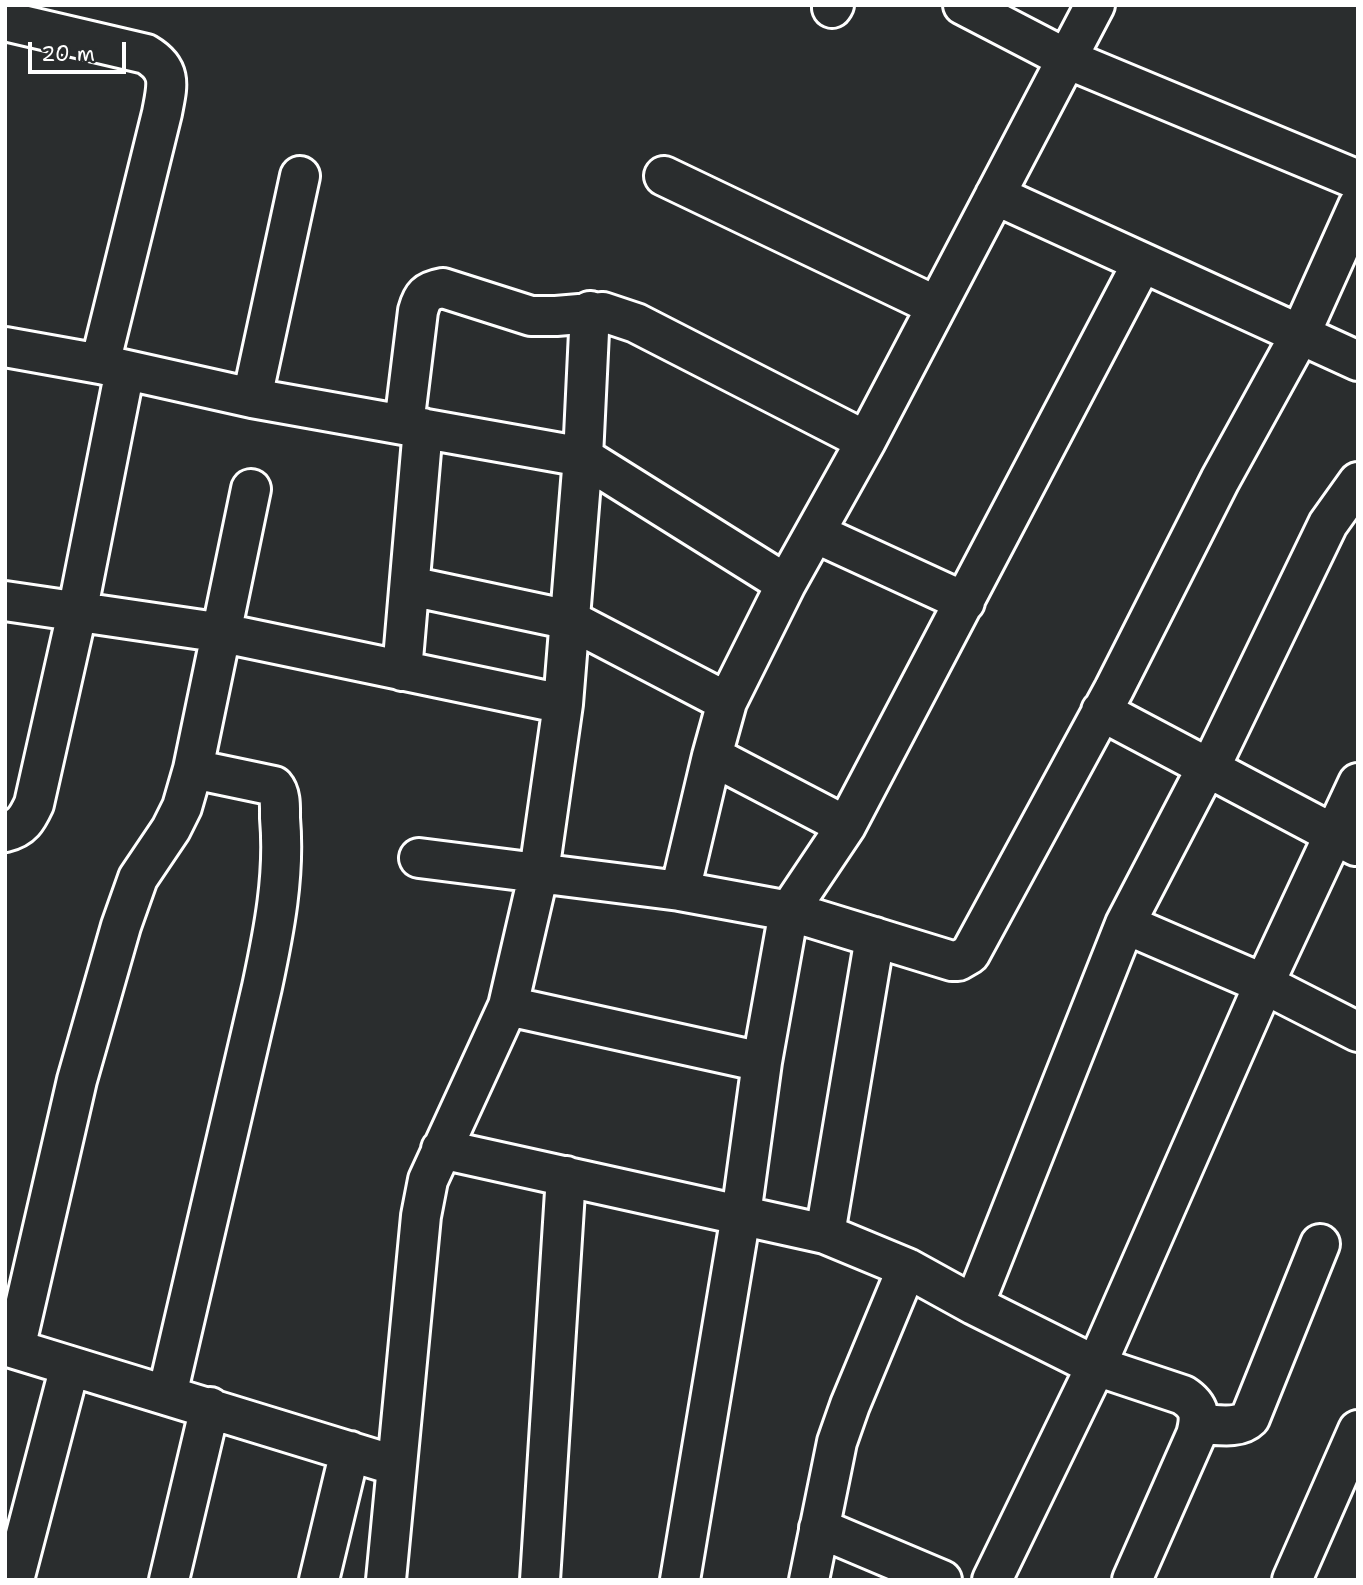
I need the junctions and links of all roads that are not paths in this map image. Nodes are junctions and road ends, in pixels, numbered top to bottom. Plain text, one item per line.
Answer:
1 (963, 5) edge
2 (1095, 5) edge
3 (5, 21) edge
4 (1067, 59) junction
5 (300, 176) dead end
6 (664, 176) dead end
7 (1358, 180) edge
8 (995, 195) junction
9 (1358, 206) edge
10 (1142, 262) junction
11 (936, 306) junction
12 (590, 311) junction
13 (1300, 335) junction
14 (5, 347) edge
15 (1358, 361) edge
16 (112, 367) junction
17 (252, 398) junction
18 (414, 427) junction
19 (866, 441) junction
20 (583, 457) junction
21 (1358, 482) edge
22 (251, 489) dead end
23 (815, 533) junction
24 (786, 584) junction
25 (410, 586) junction
26 (5, 601) edge
27 (965, 602) junction
28 (77, 613) junction
29 (570, 620) junction
30 (223, 633) junction
31 (402, 671) junction
32 (727, 702) junction
33 (564, 704) junction
34 (1101, 711) junction
35 (712, 756) junction
36 (1208, 768) junction
37 (193, 769) junction
38 (1358, 783) edge
39 (846, 826) junction
40 (5, 832) edge
41 (1346, 841) edge
42 (419, 858) dead end
43 (539, 872) junction
44 (680, 891) junction
45 (789, 911) junction
46 (1125, 924) junction
47 (874, 937) junction
48 (1264, 984) junction
49 (508, 1006) junction
50 (1358, 1032) edge
51 (762, 1062) junction
52 (441, 1149) junction
53 (566, 1176) junction
54 (741, 1215) junction
55 (825, 1234) junction
56 (1320, 1244) dead end
57 (907, 1268) junction
58 (974, 1306) junction
59 (10, 1348) edge
60 (71, 1366) junction
61 (1096, 1366) junction
62 (167, 1395) junction
63 (210, 1407) junction
64 (1199, 1424) junction
65 (1358, 1430) edge
66 (350, 1451) junction
67 (397, 1466) junction
68 (819, 1528) junction
69 (14, 1580) edge
70 (169, 1580) edge
71 (319, 1580) edge
72 (386, 1580) edge
73 (540, 1580) edge
74 (680, 1580) edge
75 (809, 1580) edge
76 (942, 1580) edge
77 (992, 1580) edge
78 (1132, 1580) edge
79 (1292, 1580) edge

1 - 4 street
2 - 4 street
3 - 16 street
4 - 7 street
4 - 8 street
5 - 17 street
6 - 11 street
8 - 10 street
8 - 11 street
9 - 13 street
10 - 13 street
10 - 27 street
11 - 19 street
12 - 18 street
12 - 19 street
12 - 20 street
13 - 15 street
13 - 34 street
14 - 16 street
16 - 17 street
16 - 28 street
17 - 18 street
18 - 20 street
18 - 25 street
19 - 23 street
20 - 24 street
20 - 29 street
21 - 36 street
22 - 30 street
23 - 24 street
23 - 27 street
24 - 32 street
25 - 29 street
25 - 31 street
26 - 28 street
27 - 39 street
28 - 30 street
28 - 40 street
29 - 32 street
29 - 33 street
30 - 31 street
30 - 37 street
31 - 33 street
32 - 35 street
33 - 43 street
34 - 36 street
34 - 47 street
35 - 39 street
35 - 44 street
36 - 41 street
36 - 46 street
37 - 59 street
37 - 62 street
38 - 41 street
39 - 45 street
41 - 48 street
42 - 43 street
43 - 44 street
43 - 49 street
44 - 45 street
45 - 47 street
45 - 51 street
46 - 48 street
46 - 58 street
47 - 55 street
48 - 50 street
48 - 61 street
49 - 51 street
49 - 52 street
51 - 54 street
52 - 53 street
52 - 67 street
53 - 54 street
53 - 73 street
54 - 55 street
54 - 74 street
55 - 57 street
56 - 64 street
57 - 58 street
57 - 68 street
58 - 61 street
59 - 60 street
60 - 62 street
60 - 69 street
61 - 64 street
61 - 77 street
62 - 63 street
63 - 66 street
63 - 70 street
64 - 78 street
65 - 79 street
66 - 67 street
66 - 71 street
67 - 72 street
68 - 75 street
68 - 76 street

